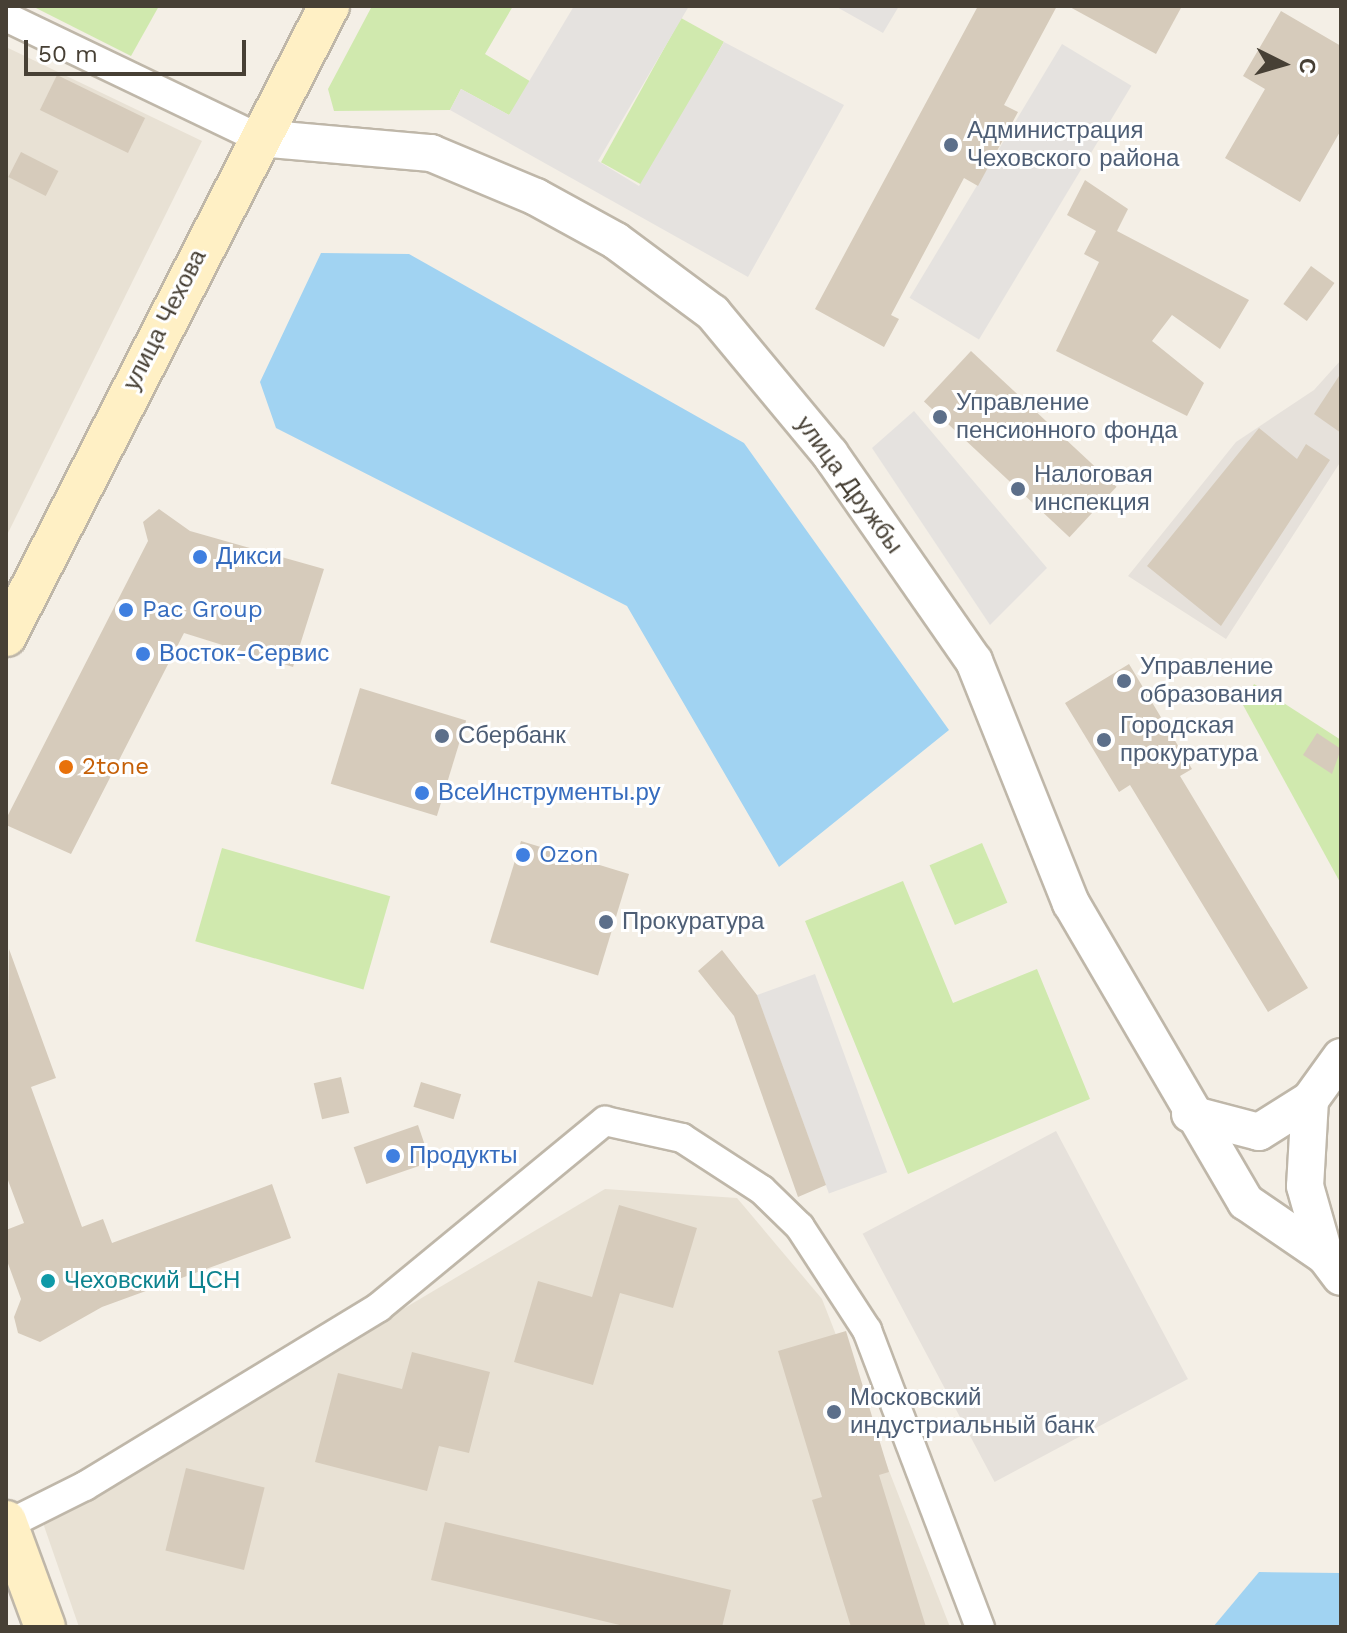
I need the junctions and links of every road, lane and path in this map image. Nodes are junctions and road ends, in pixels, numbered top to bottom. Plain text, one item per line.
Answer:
1 (329, 6) edge
2 (6, 17) edge
3 (259, 138) junction
4 (6, 636) edge
5 (1341, 1057) edge
6 (1310, 1100) junction
7 (1190, 1114) junction
8 (1333, 1267) edge
9 (7, 1523) edge
10 (45, 1627) edge
11 (980, 1627) edge

1 - 3 main road, улица Чехова
2 - 3 street
3 - 4 main road, улица Чехова
3 - 7 street, улица Дружбы
5 - 6 street
6 - 7 street
6 - 8 street, улица Дружбы
7 - 8 street, улица Дружбы
9 - 10 main road
9 - 11 street

